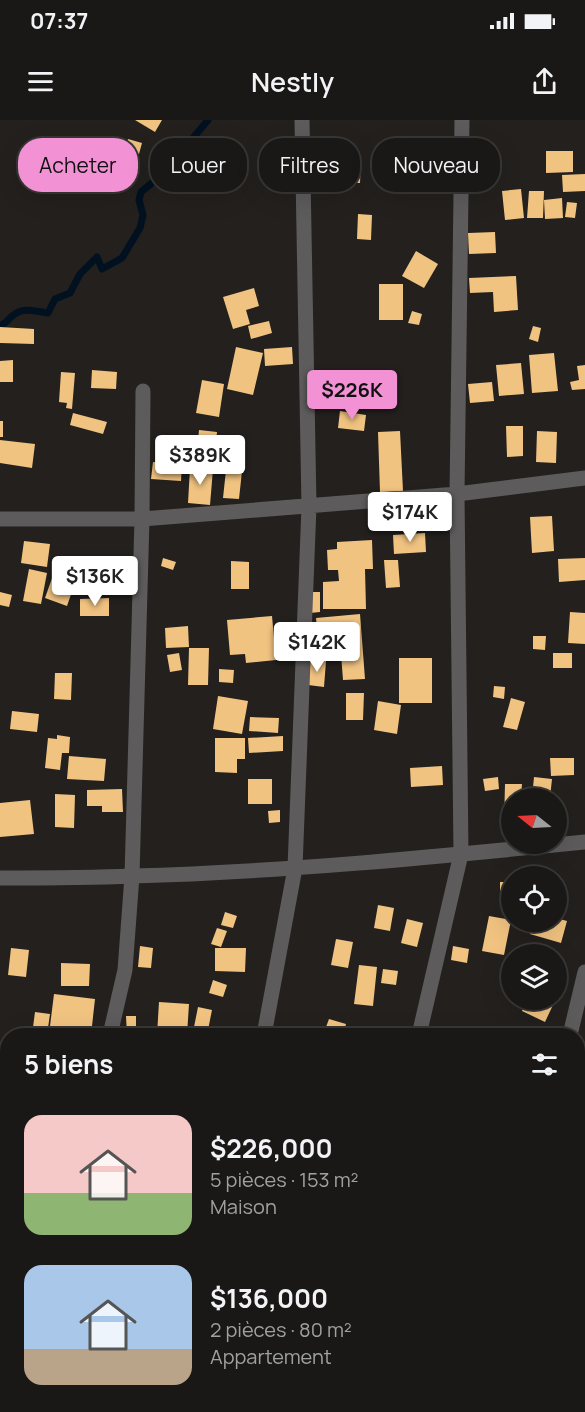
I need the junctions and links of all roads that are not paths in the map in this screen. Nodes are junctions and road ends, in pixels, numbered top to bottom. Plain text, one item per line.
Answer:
1 (302, 120) edge
2 (462, 120) edge
3 (142, 391) dead end
4 (585, 478) edge
5 (457, 494) junction
6 (309, 506) junction
7 (0, 519) edge
8 (142, 519) junction
9 (585, 842) edge
10 (461, 854) junction
11 (295, 868) junction
12 (132, 876) junction
13 (0, 878) edge
14 (585, 972) edge
15 (112, 1028) edge
16 (265, 1028) edge
17 (421, 1028) edge
18 (572, 1028) edge

1 - 6 street
2 - 5 street
3 - 8 street
4 - 5 street
5 - 6 street
5 - 10 street
6 - 8 street
6 - 11 street
7 - 8 street
8 - 12 street
9 - 10 street
10 - 11 street
10 - 17 street
11 - 12 street
11 - 16 street
12 - 13 street
12 - 15 street
14 - 18 street

